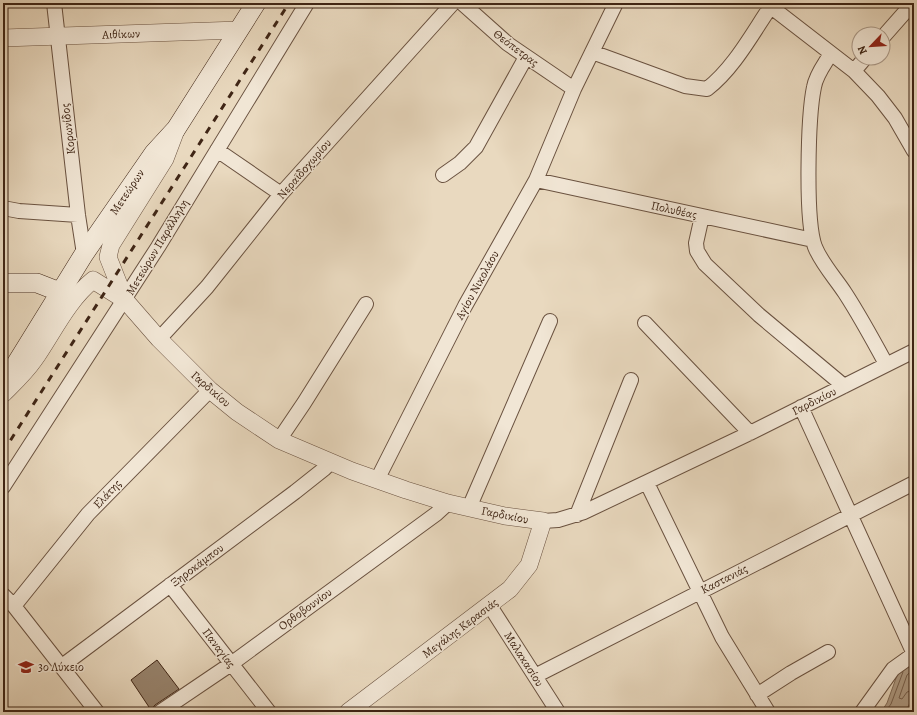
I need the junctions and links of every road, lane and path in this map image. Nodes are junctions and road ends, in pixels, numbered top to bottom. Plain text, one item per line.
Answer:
1 (54, 3) edge
2 (256, 3) edge
3 (307, 3) edge
4 (453, 3) edge
5 (462, 3) edge
6 (616, 3) edge
7 (913, 3) edge
8 (768, 5) edge
9 (891, 28) edge
10 (240, 30) junction
11 (57, 36) junction
12 (3, 38) edge
13 (592, 52) junction
14 (830, 55) junction
15 (526, 57) junction
16 (858, 66) edge
17 (854, 71) junction
18 (574, 89) junction
19 (176, 129) junction
20 (217, 150) junction
21 (914, 151) edge
22 (443, 175) dead end
23 (536, 180) junction
24 (281, 194) junction
25 (3, 208) edge
26 (78, 215) junction
27 (702, 216) junction
28 (813, 240) junction
29 (84, 254) junction
30 (3, 283) edge
31 (60, 292) junction
32 (125, 300) junction
33 (366, 304) dead end
34 (550, 321) dead end
35 (645, 323) dead end
36 (159, 339) junction
37 (914, 350) edge
38 (886, 364) junction
39 (632, 380) dead end
40 (3, 385) edge
41 (844, 386) junction
42 (210, 390) junction
43 (3, 394) edge
44 (801, 407) junction
45 (750, 433) junction
46 (279, 440) junction
47 (331, 462) junction
48 (377, 480) junction
49 (647, 483) junction
50 (914, 483) edge
51 (3, 487) edge
52 (448, 503) junction
53 (469, 508) junction
54 (577, 515) junction
55 (850, 515) junction
56 (543, 521) junction
57 (170, 584) junction
58 (700, 592) junction
59 (3, 595) edge
60 (14, 606) junction
61 (490, 606) junction
62 (828, 652) dead end
63 (914, 654) edge
64 (231, 664) junction
65 (62, 666) junction
66 (535, 676) junction
67 (757, 695) junction
68 (97, 712) edge
69 (160, 712) edge
70 (269, 712) edge
71 (348, 712) edge
72 (558, 712) edge
73 (768, 712) edge
74 (862, 712) edge

1 - 11 street, Κορωνίδος
2 - 10 main road, Μετεώρων
3 - 20 street, Μετεώρων Παράλληλη
4 - 24 street, Νεραϊδοχωρίου
5 - 15 street, Θεόπετρας
6 - 13 street, Αγίου Νικολάου
7 - 9 street
8 - 13 street
8 - 14 street
10 - 11 street, Αιθίκων
10 - 19 main road, Μετεώρων
11 - 12 street, Αιθίκων
11 - 26 street, Κορωνίδος
13 - 18 street, Αγίου Νικολάου
14 - 17 street
14 - 28 street
15 - 18 street, Θεόπετρας
15 - 22 street
16 - 17 street
17 - 21 street
18 - 23 street, Αγίου Νικολάου
19 - 29 main road, Μετεώρων
19 - 32 street
20 - 24 street
20 - 32 street, Μετεώρων Παράλληλη
23 - 27 street, Πολυθέας
23 - 48 street, Αγίου Νικολάου
24 - 36 street, Νεραϊδοχωρίου
25 - 26 street
26 - 29 street, Κορωνίδος
27 - 28 street, Πολυθέας
27 - 41 street
28 - 38 street
29 - 31 main road, Μετεώρων
30 - 31 main road
31 - 40 main road, Μετεώρων
32 - 36 street, Γαρδικίου
32 - 43 street
32 - 51 street, Μετεώρων Παράλληλη
33 - 46 street
34 - 53 street
35 - 45 street
36 - 42 street, Γαρδικίου
37 - 38 street, Γαρδικίου
38 - 41 street, Γαρδικίου
39 - 54 street
41 - 44 street, Γαρδικίου
42 - 46 street, Γαρδικίου
42 - 60 street, Ελάτης
44 - 45 street, Γαρδικίου
44 - 55 street
45 - 49 street, Γαρδικίου
46 - 47 street, Γαρδικίου
47 - 48 street, Γαρδικίου
47 - 57 street, Ξηροκάμπου
48 - 52 street, Γαρδικίου
49 - 54 street, Γαρδικίου
49 - 58 street
50 - 55 street, Καστανιάς
52 - 53 street, Γαρδικίου
52 - 64 street, Ορθοβουνίου
53 - 56 street, Γαρδικίου
54 - 56 street, Γαρδικίου
55 - 58 street, Καστανιάς
55 - 63 street
56 - 61 street, Μεγάλης Κερασιάς
57 - 64 street, Παναγίας
57 - 65 street, Ξηροκάμπου
58 - 66 street, Καστανιάς
58 - 67 street
59 - 60 street
60 - 65 street
61 - 66 street, Μαλακασίου
61 - 71 street, Μεγάλης Κερασιάς
62 - 67 street
63 - 74 street
64 - 69 street, Ορθοβουνίου
64 - 70 street, Παναγίας
65 - 68 street
66 - 72 street, Μαλακασίου
67 - 73 street

